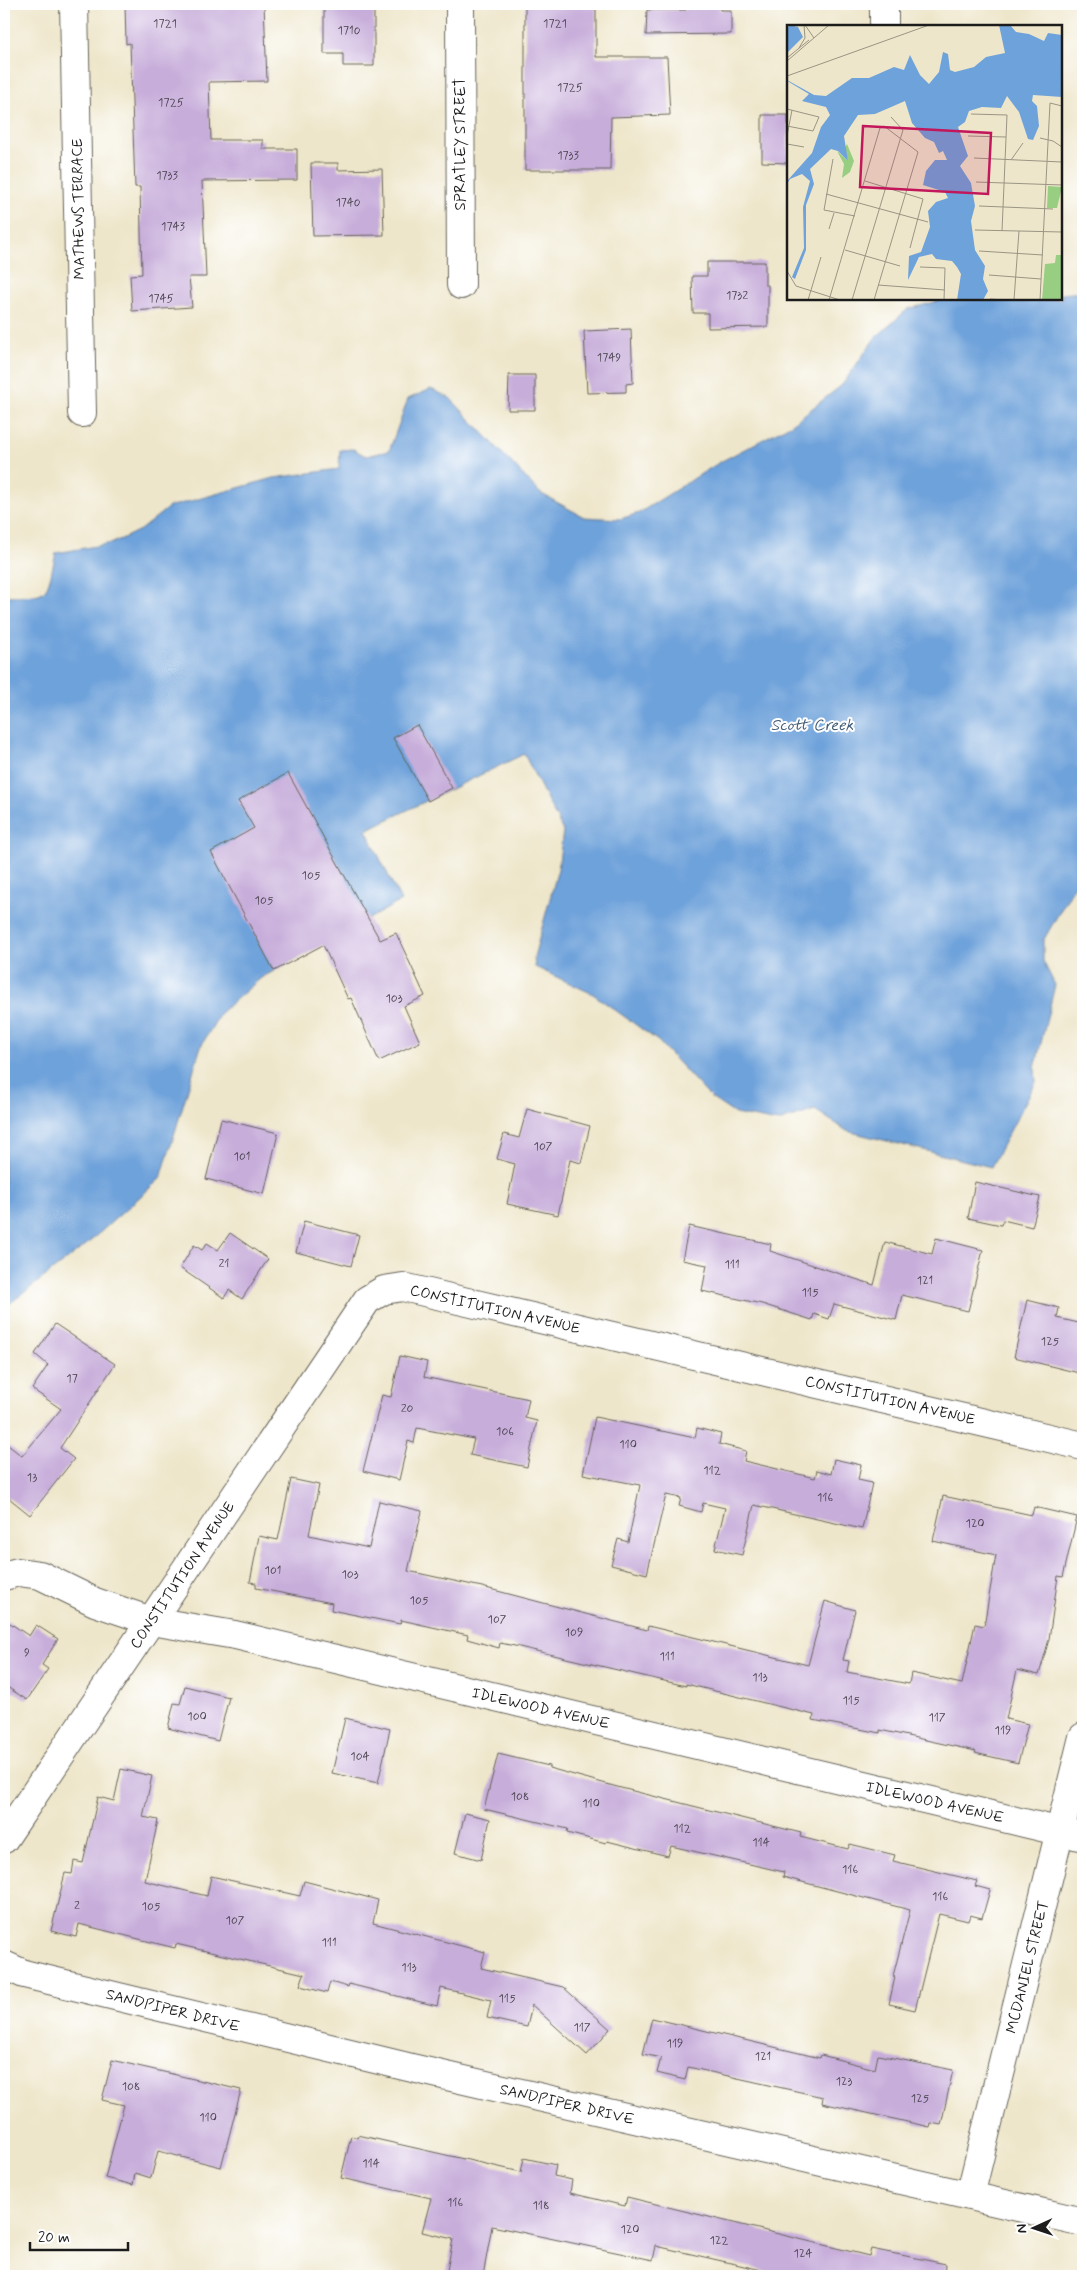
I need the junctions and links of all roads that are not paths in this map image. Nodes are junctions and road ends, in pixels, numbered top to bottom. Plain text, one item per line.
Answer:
1 (74, 4) edge
2 (460, 4) edge
3 (884, 4) edge
4 (884, 25) edge
5 (461, 285) dead end
6 (82, 414) dead end
7 (1083, 1446) edge
8 (4, 1576) edge
9 (151, 1620) junction
10 (1083, 1737) edge
11 (1072, 1834) edge
12 (4, 1839) edge
13 (4, 1965) edge
14 (970, 2196) junction
15 (1083, 2222) edge

1 - 6 street, MATHEWS TERRACE
2 - 5 street, SPRATLEY STREET
3 - 4 street
7 - 9 street, CONSTITUTION AVENUE
8 - 9 street, IDLEWOOD AVENUE
9 - 11 street, IDLEWOOD AVENUE
9 - 12 street, CONSTITUTION AVENUE
10 - 11 street, MCDANIEL STREET
11 - 14 street, MCDANIEL STREET
13 - 14 street, SANDPIPER DRIVE
14 - 15 street, SANDPIPER DRIVE

